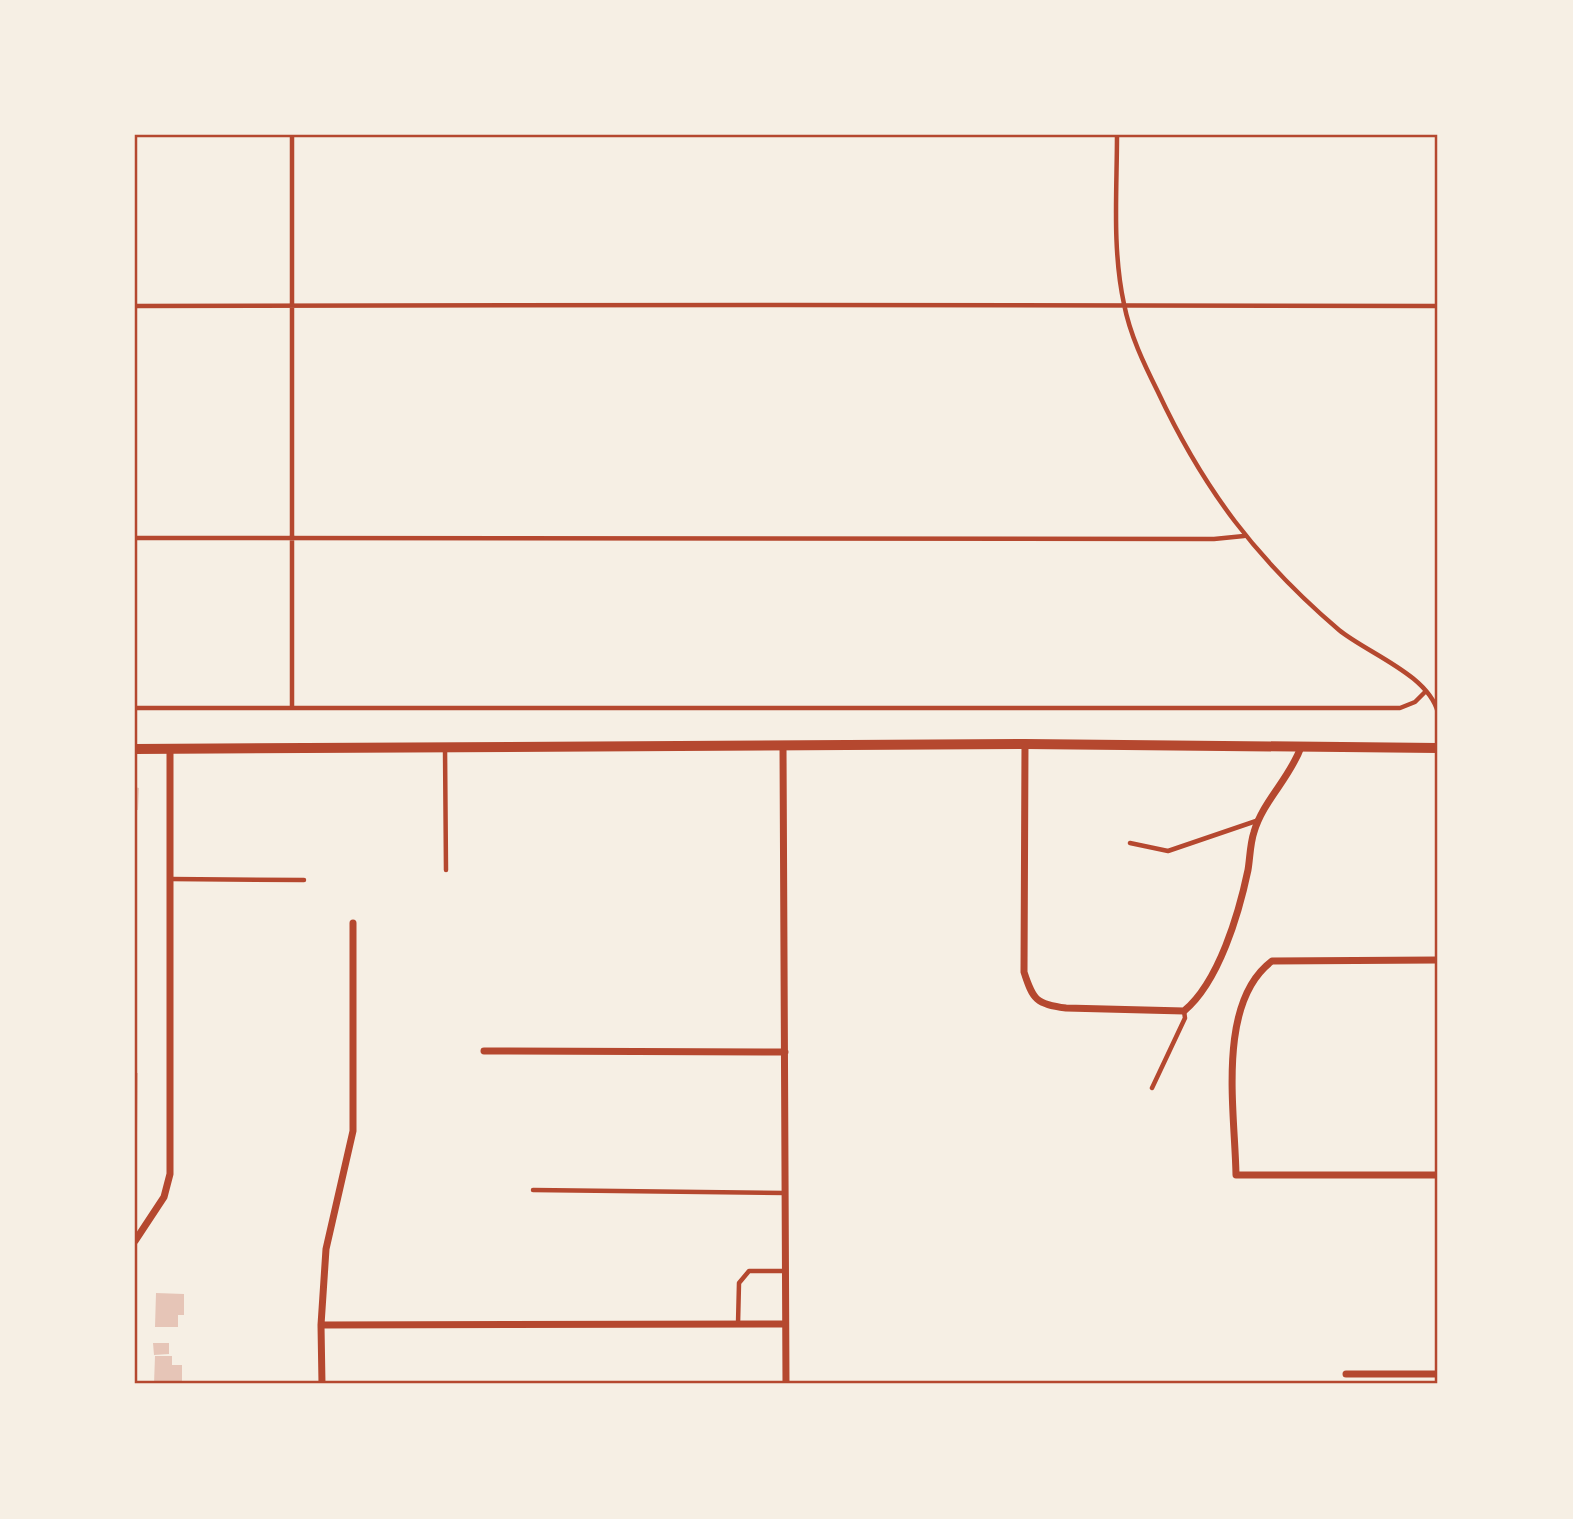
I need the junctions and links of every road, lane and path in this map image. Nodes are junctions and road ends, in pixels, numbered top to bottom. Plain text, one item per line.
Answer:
1 (292, 135) edge
2 (1117, 135) edge
3 (1124, 304) junction
4 (291, 305) junction
5 (135, 306) edge
6 (1438, 306) edge
7 (1244, 536) junction
8 (291, 537) junction
9 (135, 538) edge
10 (1426, 691) junction
11 (135, 708) edge
12 (292, 708) junction
13 (1438, 713) edge
14 (1025, 744) junction
15 (783, 746) junction
16 (1301, 747) junction
17 (445, 748) junction
18 (1438, 748) edge
19 (135, 749) edge
20 (170, 749) junction
21 (1259, 820) junction
22 (1130, 844) dead end
23 (446, 870) dead end
24 (170, 879) junction
25 (304, 880) dead end
26 (353, 923) dead end
27 (1438, 960) edge
28 (1184, 1012) junction
29 (484, 1051) dead end
30 (785, 1052) junction
31 (1152, 1088) dead end
32 (1438, 1175) edge
33 (533, 1190) dead end
34 (785, 1193) junction
35 (135, 1241) edge
36 (785, 1271) junction
37 (738, 1324) junction
38 (785, 1324) junction
39 (321, 1325) junction
40 (1346, 1374) dead end
41 (1438, 1374) edge
42 (322, 1384) edge
43 (786, 1384) edge

1 - 4 lane
2 - 3 lane
3 - 4 lane
3 - 6 lane
3 - 7 lane
4 - 5 lane
4 - 8 lane
7 - 8 lane
7 - 10 lane
8 - 9 lane
8 - 12 lane
10 - 12 lane
10 - 13 lane
11 - 12 lane
14 - 15 street
14 - 16 street
14 - 28 street
15 - 17 street
15 - 30 street
16 - 18 street
16 - 21 street
17 - 20 street
17 - 23 lane
19 - 20 street
20 - 24 street
21 - 22 lane
21 - 28 street
24 - 25 lane
24 - 35 street
26 - 39 street
27 - 32 street
28 - 31 lane
29 - 30 street
30 - 34 street
33 - 34 lane
34 - 36 street
36 - 37 lane
36 - 38 street
37 - 38 street
37 - 39 street
38 - 43 street
39 - 42 street
40 - 41 street

